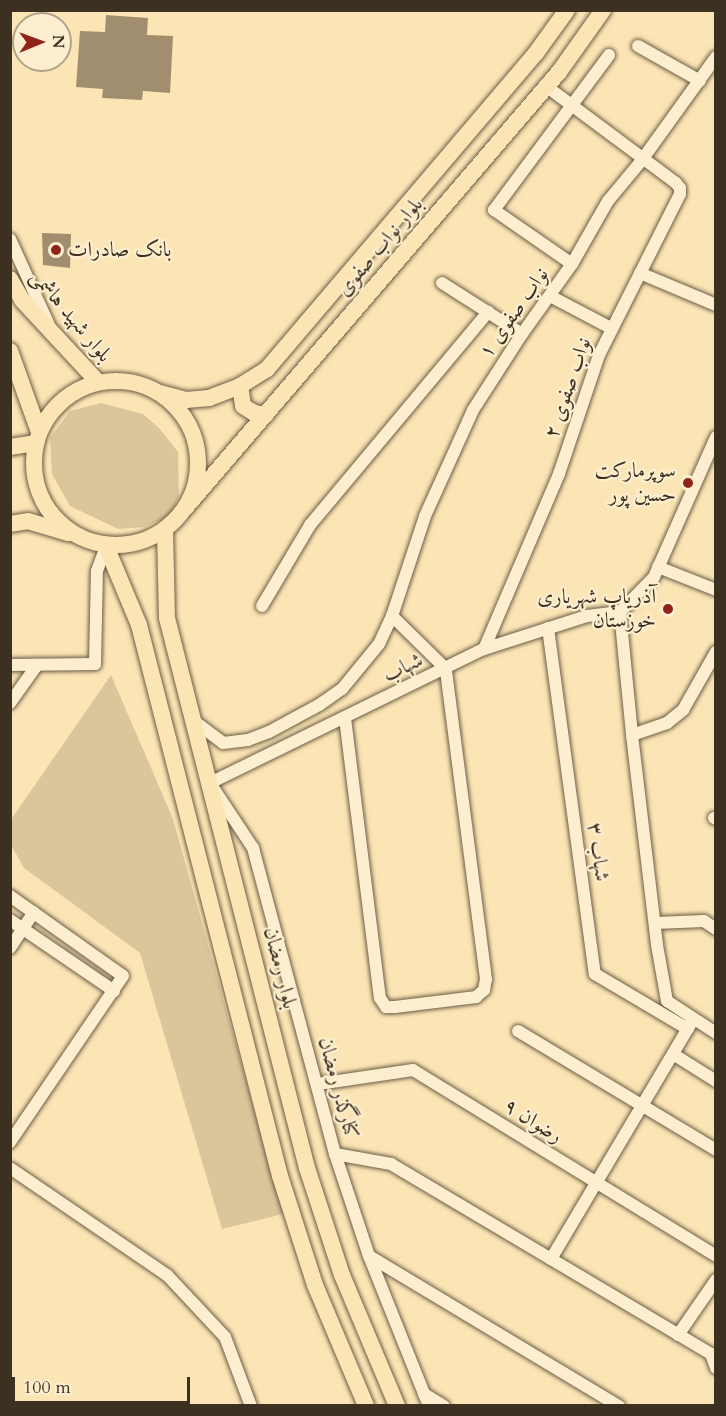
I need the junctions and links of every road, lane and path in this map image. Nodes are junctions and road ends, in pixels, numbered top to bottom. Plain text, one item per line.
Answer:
1 (567, 10) edge
2 (603, 10) edge
3 (638, 46) dead end
4 (609, 55) dead end
5 (716, 57) edge
6 (700, 81) junction
7 (546, 86) junction
8 (570, 104) junction
9 (642, 160) junction
10 (10, 239) edge
11 (572, 264) junction
12 (640, 273) junction
13 (10, 279) edge
14 (442, 283) dead end
15 (550, 296) junction
16 (716, 305) edge
17 (488, 312) junction
18 (611, 328) junction
19 (522, 334) junction
20 (54, 337) junction
21 (10, 351) edge
22 (98, 382) junction
23 (240, 386) junction
24 (160, 393) junction
25 (266, 415) junction
26 (716, 437) edge
27 (37, 438) junction
28 (10, 447) edge
29 (186, 507) junction
30 (10, 524) edge
31 (165, 530) junction
32 (74, 535) junction
33 (106, 546) junction
34 (658, 567) junction
35 (716, 590) edge
36 (262, 606) dead end
37 (620, 612) junction
38 (392, 616) junction
39 (548, 628) junction
40 (484, 649) junction
41 (716, 652) edge
42 (10, 665) edge
43 (37, 665) junction
44 (446, 669) junction
45 (10, 703) edge
46 (345, 718) junction
47 (194, 721) junction
48 (632, 735) junction
49 (210, 783) junction
50 (10, 896) edge
51 (34, 912) junction
52 (10, 920) edge
53 (655, 923) junction
54 (23, 929) junction
55 (716, 929) edge
56 (250, 940) junction
57 (223, 947) junction
58 (10, 948) edge
59 (114, 991) junction
60 (691, 1024) junction
61 (518, 1031) dead end
62 (716, 1033) edge
63 (673, 1054) junction
64 (716, 1081) edge
65 (318, 1084) junction
66 (642, 1106) junction
67 (10, 1142) edge
68 (716, 1150) edge
69 (335, 1154) junction
70 (10, 1168) edge
71 (596, 1182) junction
72 (369, 1256) junction
73 (716, 1256) edge
74 (550, 1259) junction
75 (716, 1280) edge
76 (678, 1335) junction
77 (716, 1368) edge
78 (427, 1400) edge
79 (251, 1406) edge
80 (366, 1406) edge
81 (397, 1406) edge
82 (444, 1406) edge
83 (619, 1406) edge

1 - 23 main road, بلوار نواب صفوی
2 - 7 main road, بلوار نواب صفوی
3 - 6 street
4 - 8 street
5 - 6 street, نواب صفوی ۱
6 - 9 street, نواب صفوی ۱
7 - 8 street, نواب صفوی ۲
7 - 25 main road, بلوار نواب صفوی
8 - 9 street, نواب صفوی ۲
8 - 11 street
9 - 11 street, نواب صفوی ۱
9 - 12 street, نواب صفوی ۲
10 - 20 street
11 - 15 street, نواب صفوی ۱
12 - 16 street
12 - 18 street, نواب صفوی ۲
13 - 20 main road, بلوار شهید هاشمی
14 - 17 street
15 - 18 street
15 - 19 street, نواب صفوی ۱
17 - 19 street
17 - 36 street
18 - 40 street, نواب صفوی ۲
19 - 38 street, نواب صفوی ۱
20 - 22 main road, بلوار شهید هاشمی
21 - 27 main road
22 - 24 main road
22 - 27 main road
23 - 24 main road, بلوار نواب صفوی
23 - 25 main road
24 - 29 main road
25 - 29 main road, بلوار نواب صفوی
26 - 34 street
27 - 28 main road
27 - 32 main road
29 - 31 main road
30 - 32 main road
31 - 33 main road
31 - 47 main road, بلوار رمضان
32 - 33 main road
33 - 43 street
33 - 57 main road
34 - 35 street
34 - 37 street
37 - 39 street, شهاب
37 - 48 street
38 - 44 street
38 - 47 street, نواب صفوی ۱
39 - 40 street, شهاب
39 - 60 street, شهاب ۳
40 - 44 street, شهاب
41 - 48 street
42 - 43 street
43 - 45 street
44 - 46 street, شهاب
44 - 46 street
46 - 49 street, شهاب
47 - 49 main road, بلوار رمضان
48 - 53 street
49 - 56 main road, بلوار رمضان
49 - 65 street, کنارگذر رمضان
50 - 51 street
51 - 54 street
51 - 59 street
52 - 54 street
53 - 55 street
53 - 60 street
54 - 58 street
54 - 59 street
56 - 57 main road
56 - 81 main road, بلوار رمضان
57 - 80 main road
59 - 67 street
60 - 62 street
60 - 63 street
61 - 66 street
63 - 64 street
63 - 66 street
65 - 69 street, کنارگذر رمضان
65 - 71 street, رضوان ۹
66 - 68 street
66 - 71 street
69 - 72 street, کنارگذر رمضان
69 - 74 street
70 - 79 street
71 - 73 street, رضوان ۹
71 - 74 street
72 - 78 street, کنارگذر رمضان
72 - 83 street
74 - 76 street
75 - 76 street
76 - 77 street
78 - 82 street

